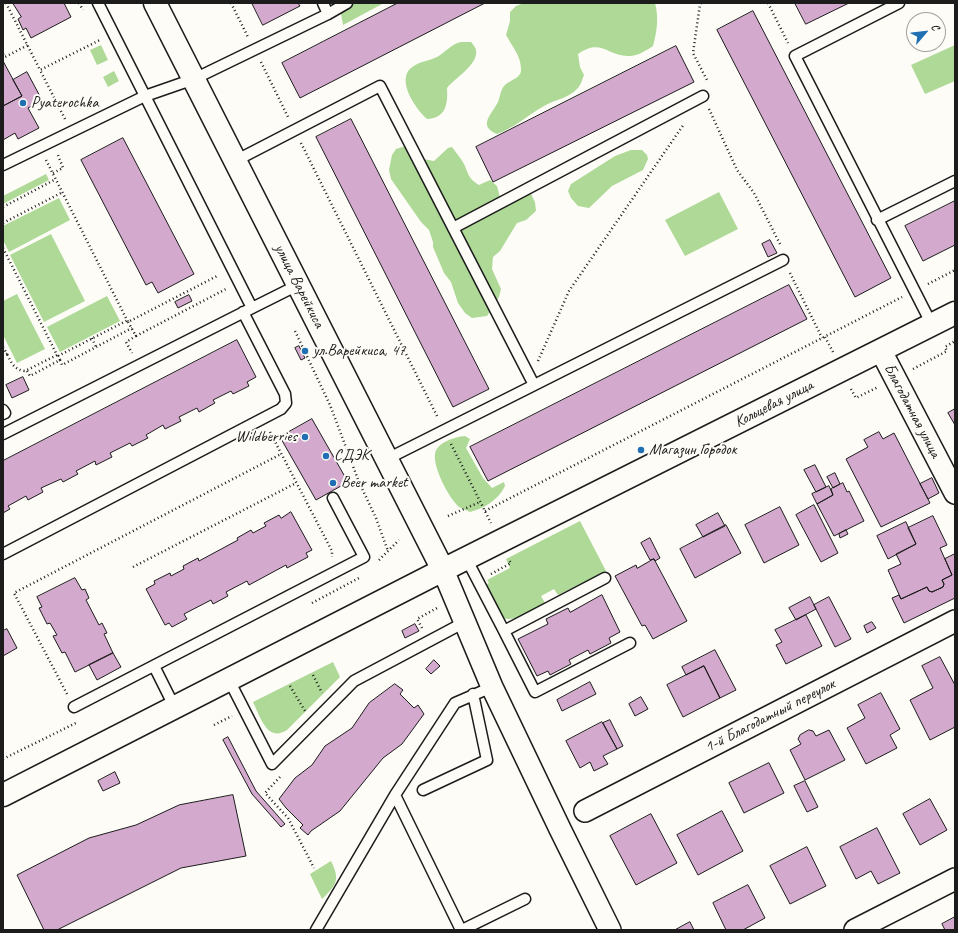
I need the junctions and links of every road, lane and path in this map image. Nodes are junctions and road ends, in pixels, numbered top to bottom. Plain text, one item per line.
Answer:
1 (6, 3) edge
2 (98, 3) edge
3 (155, 3) edge
4 (231, 3) edge
5 (323, 3) edge
6 (347, 3) edge
7 (701, 3) edge
8 (768, 3) edge
9 (899, 3) edge
10 (328, 14) junction
11 (99, 41) dead end
12 (28, 45) junction
13 (254, 50) junction
14 (3, 54) edge
15 (795, 56) junction
16 (40, 70) junction
17 (194, 79) junction
18 (145, 96) junction
19 (704, 96) junction
20 (686, 122) dead end
21 (295, 130) junction
22 (71, 132) junction
23 (40, 147) junction
24 (59, 150) dead end
25 (235, 161) junction
26 (3, 165) edge
27 (53, 173) junction
28 (56, 179) junction
29 (955, 181) edge
30 (63, 192) junction
31 (3, 207) edge
32 (877, 220) junction
33 (3, 223) edge
34 (453, 228) junction
35 (3, 248) edge
36 (783, 260) junction
37 (955, 270) edge
38 (223, 279) dead end
39 (226, 284) dead end
40 (298, 285) junction
41 (914, 291) junction
42 (247, 310) junction
43 (955, 313) edge
44 (128, 321) junction
45 (932, 325) junction
46 (132, 328) junction
47 (295, 331) dead end
48 (136, 336) junction
49 (92, 338) junction
50 (822, 338) junction
51 (3, 347) edge
52 (96, 347) junction
53 (881, 351) junction
54 (6, 354) junction
55 (58, 355) junction
56 (3, 356) edge
57 (60, 360) junction
58 (138, 366) junction
59 (27, 371) junction
60 (532, 382) junction
61 (3, 410) edge
62 (3, 414) edge
63 (444, 430) junction
64 (3, 434) edge
65 (387, 459) junction
66 (296, 483) junction
67 (955, 493) edge
68 (333, 498) dead end
69 (480, 502) junction
70 (448, 516) dead end
71 (399, 540) dead end
72 (3, 554) edge
73 (466, 558) junction
74 (330, 563) dead end
75 (133, 568) dead end
76 (443, 570) junction
77 (605, 578) dead end
78 (455, 598) junction
79 (955, 621) edge
80 (466, 622) junction
81 (504, 631) junction
82 (429, 641) junction
83 (630, 643) dead end
84 (154, 666) junction
85 (313, 675) dead end
86 (229, 680) junction
87 (290, 686) dead end
88 (482, 691) junction
89 (324, 697) dead end
90 (72, 704) joint
91 (175, 708) junction
92 (244, 710) junction
93 (307, 715) dead end
94 (214, 725) dead end
95 (282, 776) dead end
96 (423, 790) dead end
97 (3, 795) edge
98 (395, 795) junction
99 (585, 810) dead end
100 (314, 868) dead end
101 (955, 879) edge
102 (525, 899) dead end
103 (316, 930) edge
104 (461, 930) edge
105 (610, 930) edge
106 (855, 930) edge

1 - 12 path
2 - 18 lane
3 - 17 street, улица Варейкиса
4 - 13 path
5 - 10 lane
6 - 10 lane
7 - 19 path
8 - 15 path
9 - 15 lane
10 - 13 lane
11 - 16 path
12 - 14 path
12 - 16 path
13 - 17 lane
13 - 21 path
15 - 32 lane
16 - 22 path
17 - 18 lane
17 - 25 street, улица Варейкиса
18 - 22 lane
18 - 42 lane
19 - 34 lane
19 - 36 path
20 - 60 path
21 - 25 lane
21 - 34 lane
21 - 63 path
22 - 23 lane
23 - 26 lane
23 - 27 path
24 - 27 path
25 - 40 street, улица Варейкиса
27 - 28 path
28 - 30 path
28 - 31 path
29 - 32 lane
30 - 33 path
30 - 44 path
32 - 41 lane
34 - 60 lane
35 - 55 path
36 - 50 path
36 - 60 lane
37 - 41 path
38 - 44 path
39 - 48 path
40 - 42 lane
40 - 65 street, улица Варейкиса
41 - 45 lane
41 - 50 path
42 - 58 lane
42 - 72 lane
43 - 45 street, Кольцевая улица
44 - 46 path
44 - 49 path
45 - 53 street, Кольцевая улица
46 - 48 path
46 - 52 path
47 - 71 path
48 - 58 path
49 - 52 path
49 - 55 path
50 - 69 path
51 - 54 path
52 - 57 path
53 - 67 street, Благодатная улица
53 - 73 street, Кольцевая улица
54 - 56 path
54 - 59 path
55 - 57 path
55 - 59 path
57 - 59 path
58 - 64 lane
60 - 63 lane
61 - 62 lane
63 - 65 lane
63 - 69 path
65 - 76 street, улица Варейкиса
66 - 74 path
66 - 75 path
66 - 90 path
68 - 84 lane
69 - 70 path
73 - 76 street, Кольцевая улица
73 - 81 lane
76 - 78 street
76 - 86 street, Кольцевая улица
77 - 81 lane
78 - 80 street
78 - 82 path
79 - 99 street, 1-й Благодатный переулок
80 - 82 lane
80 - 88 street
81 - 83 lane
82 - 92 lane
84 - 90 lane
84 - 91 lane
85 - 89 path
86 - 91 street, Кольцевая улица
86 - 92 lane
87 - 93 path
88 - 96 lane
88 - 98 lane
88 - 105 street
91 - 97 street, Кольцевая улица
92 - 94 path
95 - 100 path
98 - 103 lane
98 - 104 lane
101 - 106 street
102 - 104 lane

